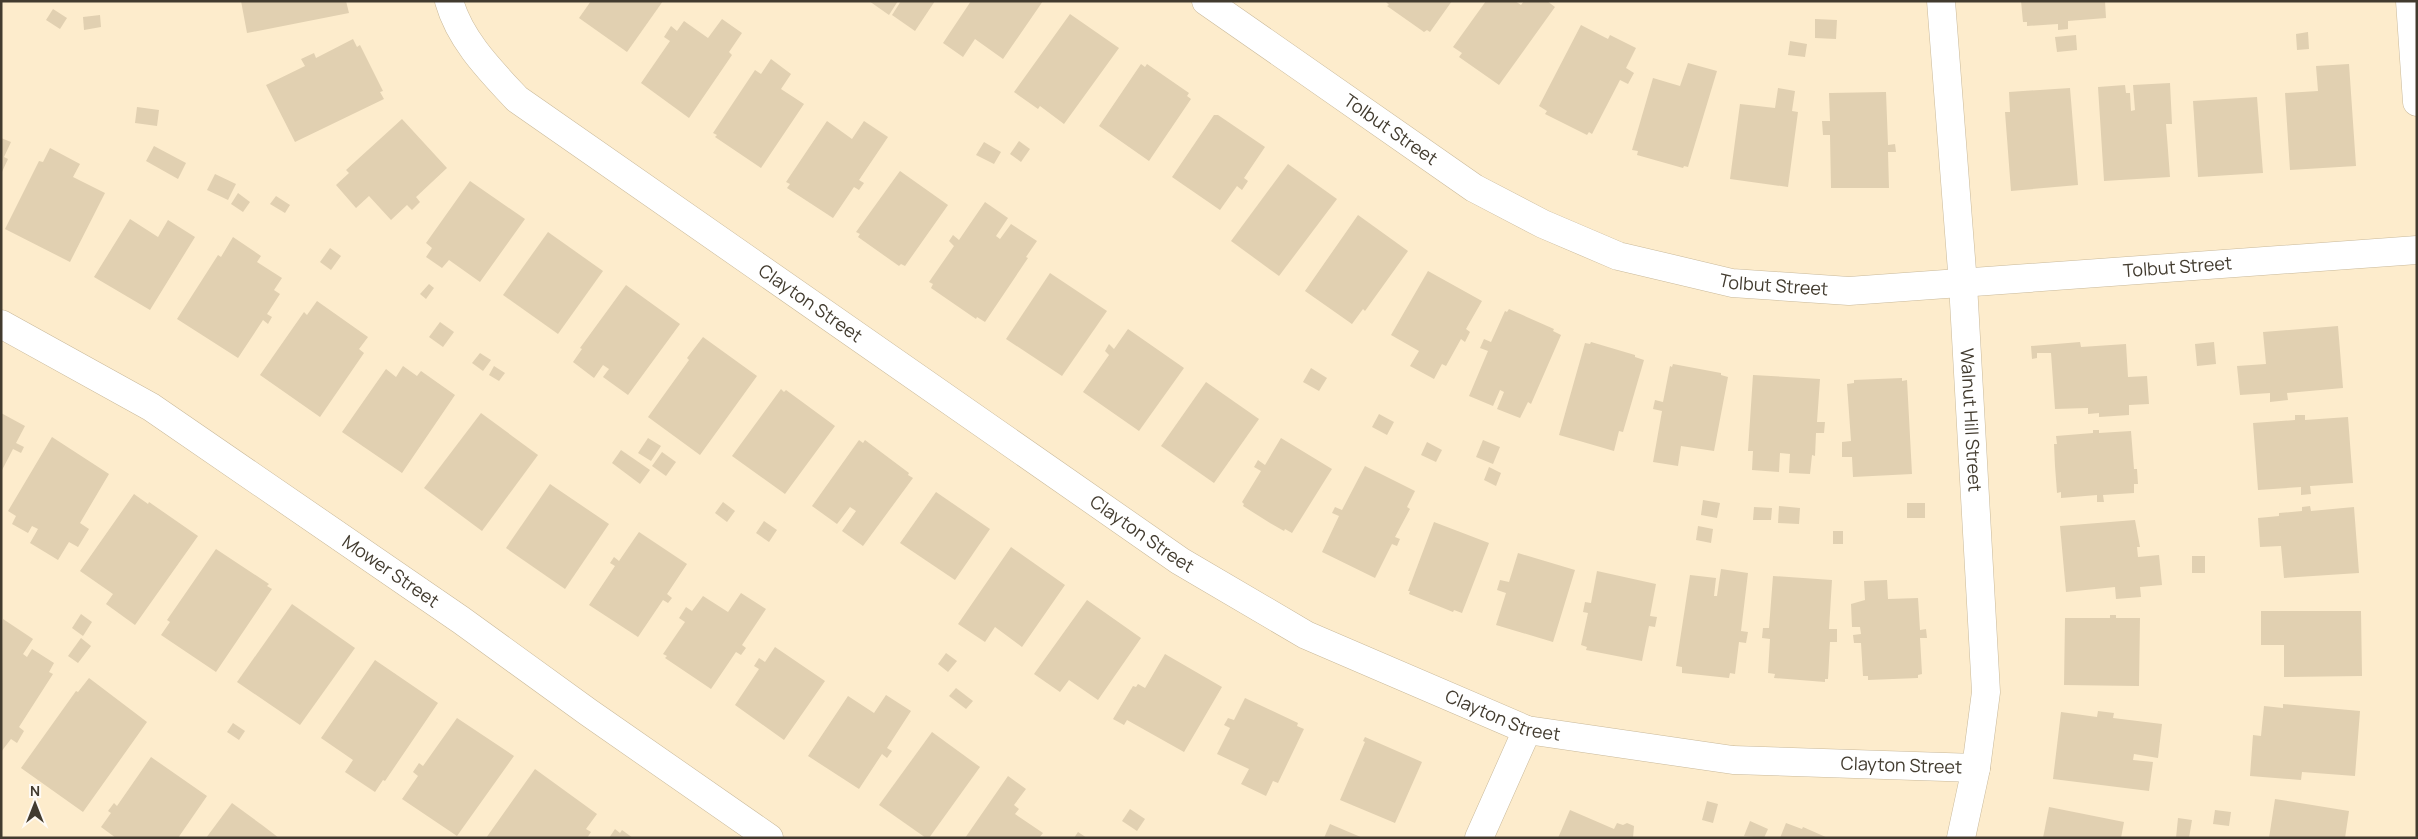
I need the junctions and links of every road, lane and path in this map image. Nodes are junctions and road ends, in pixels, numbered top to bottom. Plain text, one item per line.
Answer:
1 (449, 1) edge
2 (1206, 1) edge
3 (1941, 1) edge
4 (2410, 1) edge
5 (2417, 102) edge
6 (2417, 250) edge
7 (1963, 284) junction
8 (1, 324) edge
9 (1527, 730) junction
10 (1976, 768) junction
11 (769, 838) edge
12 (1479, 838) edge
13 (1961, 838) edge

1 - 9 street, Clayton Street
2 - 7 street, Tolbut Street
3 - 7 street, Walnut Hill Street
4 - 5 street
6 - 7 street, Tolbut Street
7 - 10 street, Walnut Hill Street
8 - 11 street, Mower Street
9 - 10 street, Clayton Street
9 - 12 street
10 - 13 street, Walnut Hill Street

